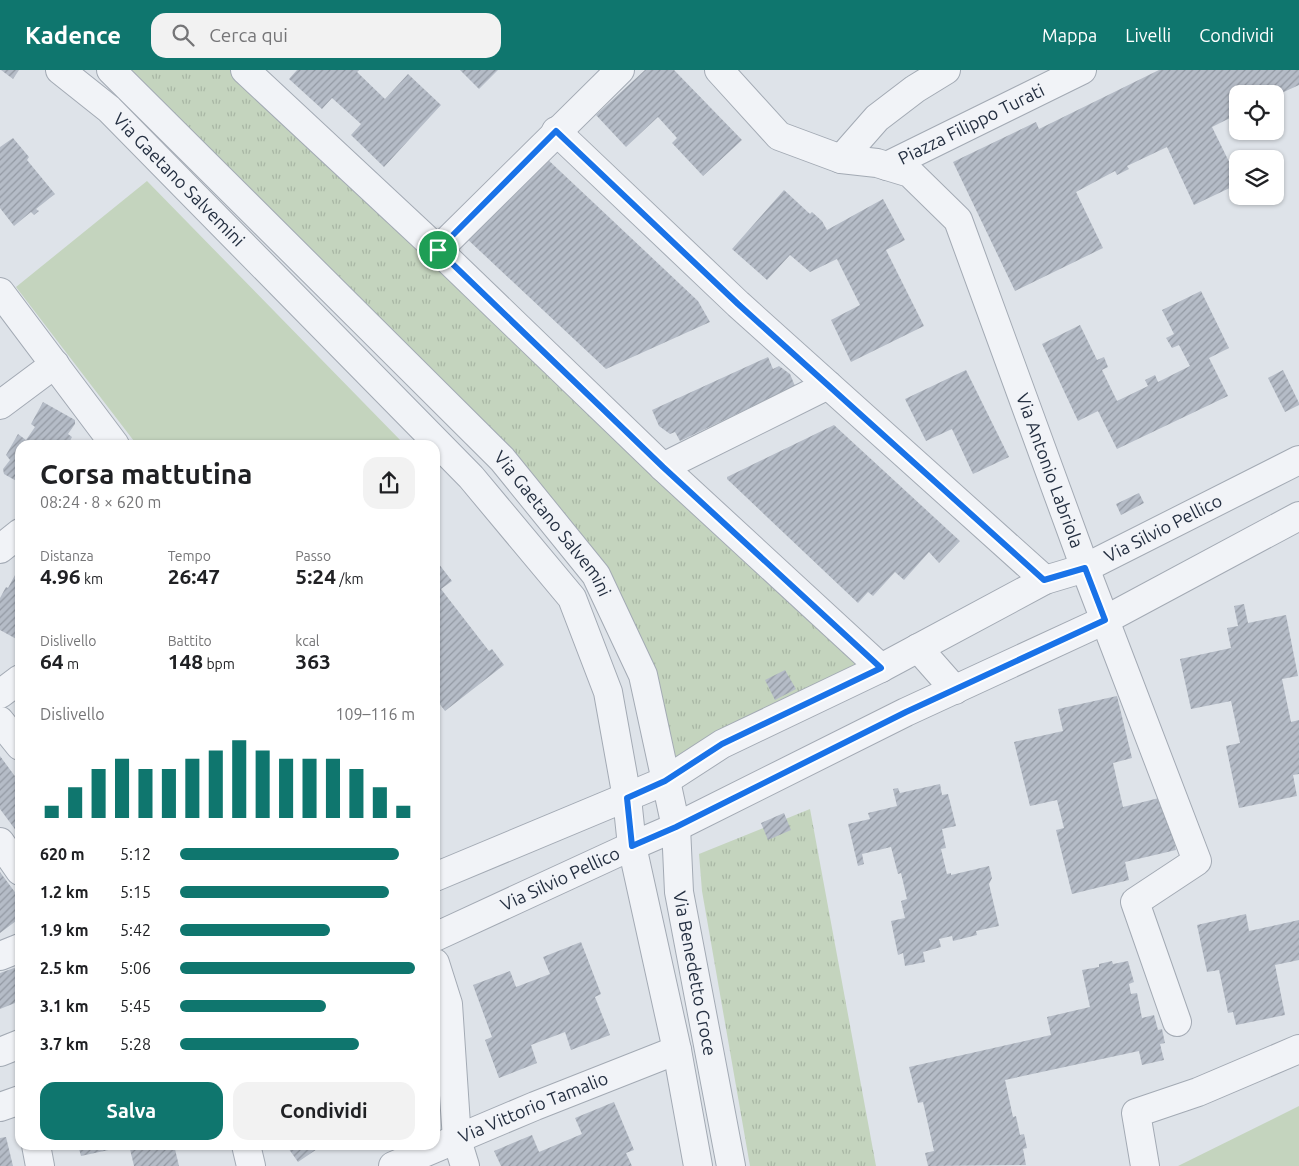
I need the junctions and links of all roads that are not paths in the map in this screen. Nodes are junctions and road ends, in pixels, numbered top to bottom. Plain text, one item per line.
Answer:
1 (60, 70) edge
2 (111, 70) edge
3 (245, 70) edge
4 (620, 70) edge
5 (718, 70) edge
6 (946, 70) edge
7 (1082, 70) edge
8 (556, 131) junction
9 (841, 159) junction
10 (887, 166) junction
11 (438, 250) junction
12 (316, 274) junction
13 (0, 292) edge
14 (293, 296) junction
15 (358, 316) junction
16 (334, 338) junction
17 (55, 364) junction
18 (828, 385) junction
19 (0, 405) edge
20 (111, 440) edge
21 (435, 440) edge
22 (440, 446) edge
23 (1299, 460) edge
24 (663, 467) junction
25 (1299, 516) edge
26 (15, 537) edge
27 (0, 549) edge
28 (1085, 568) junction
29 (1044, 580) junction
30 (1105, 620) junction
31 (918, 648) junction
32 (881, 668) junction
33 (15, 683) edge
34 (954, 690) junction
35 (0, 694) edge
36 (0, 721) edge
37 (15, 740) edge
38 (665, 781) junction
39 (627, 798) junction
40 (676, 827) junction
41 (0, 842) edge
42 (632, 846) junction
43 (15, 864) edge
44 (440, 870) edge
45 (440, 935) edge
46 (15, 950) edge
47 (0, 956) edge
48 (440, 979) edge
49 (1177, 1022) dead end
50 (15, 1046) edge
51 (1299, 1049) edge
52 (676, 1050) junction
53 (0, 1052) edge
54 (15, 1102) edge
55 (0, 1107) edge
56 (457, 1140) junction
57 (440, 1147) edge
58 (37, 1150) edge
59 (247, 1150) edge
60 (432, 1150) edge
61 (1143, 1165) edge
62 (40, 1166) edge
63 (251, 1166) edge
64 (393, 1166) edge
65 (465, 1166) edge
66 (698, 1166) edge
67 (731, 1166) edge

1 - 14 street, Via Gaetano Salvemini
2 - 12 street, Via Gaetano Salvemini
3 - 11 street
4 - 8 street
5 - 9 street, Via Antonio Labriola
6 - 9 street
7 - 10 street, Piazza Filippo Turati
8 - 11 street
8 - 18 street
9 - 10 street, Via Antonio Labriola
10 - 28 street, Via Antonio Labriola
11 - 24 street
12 - 14 street
12 - 15 street, Via Gaetano Salvemini
13 - 17 street
14 - 16 street, Via Gaetano Salvemini
15 - 16 street
15 - 38 street, Via Gaetano Salvemini
16 - 21 street, Via Gaetano Salvemini
17 - 19 street
17 - 20 street
18 - 24 street
18 - 29 street
22 - 39 street, Via Gaetano Salvemini
23 - 28 street, Via Silvio Pellico
24 - 32 street
25 - 30 street, Via Silvio Pellico
26 - 27 street
28 - 29 street, Via Silvio Pellico
28 - 30 street, Via Antonio Labriola
29 - 31 street, Via Silvio Pellico
30 - 34 street, Via Silvio Pellico
30 - 49 street, Via Antonio Labriola
31 - 32 street, Via Silvio Pellico
31 - 34 street
32 - 38 street, Via Silvio Pellico
33 - 35 street
34 - 40 street, Via Silvio Pellico
36 - 37 street
38 - 39 street, Via Silvio Pellico
38 - 40 street, Via Benedetto Croce
39 - 42 street, Via Benedetto Croce
39 - 44 street, Via Silvio Pellico
40 - 42 street, Via Silvio Pellico
40 - 67 street, Via Benedetto Croce
41 - 43 street
42 - 45 street, Via Silvio Pellico
42 - 52 street, Via Benedetto Croce
46 - 47 street
48 - 56 street
50 - 53 street
51 - 61 street
52 - 56 street, Via Vittorio Tamalio
52 - 66 street, Via Benedetto Croce
54 - 55 street
56 - 57 street, Via Vittorio Tamalio
56 - 65 street
58 - 62 street
59 - 63 street
60 - 64 street, Via Vittorio Tamalio

